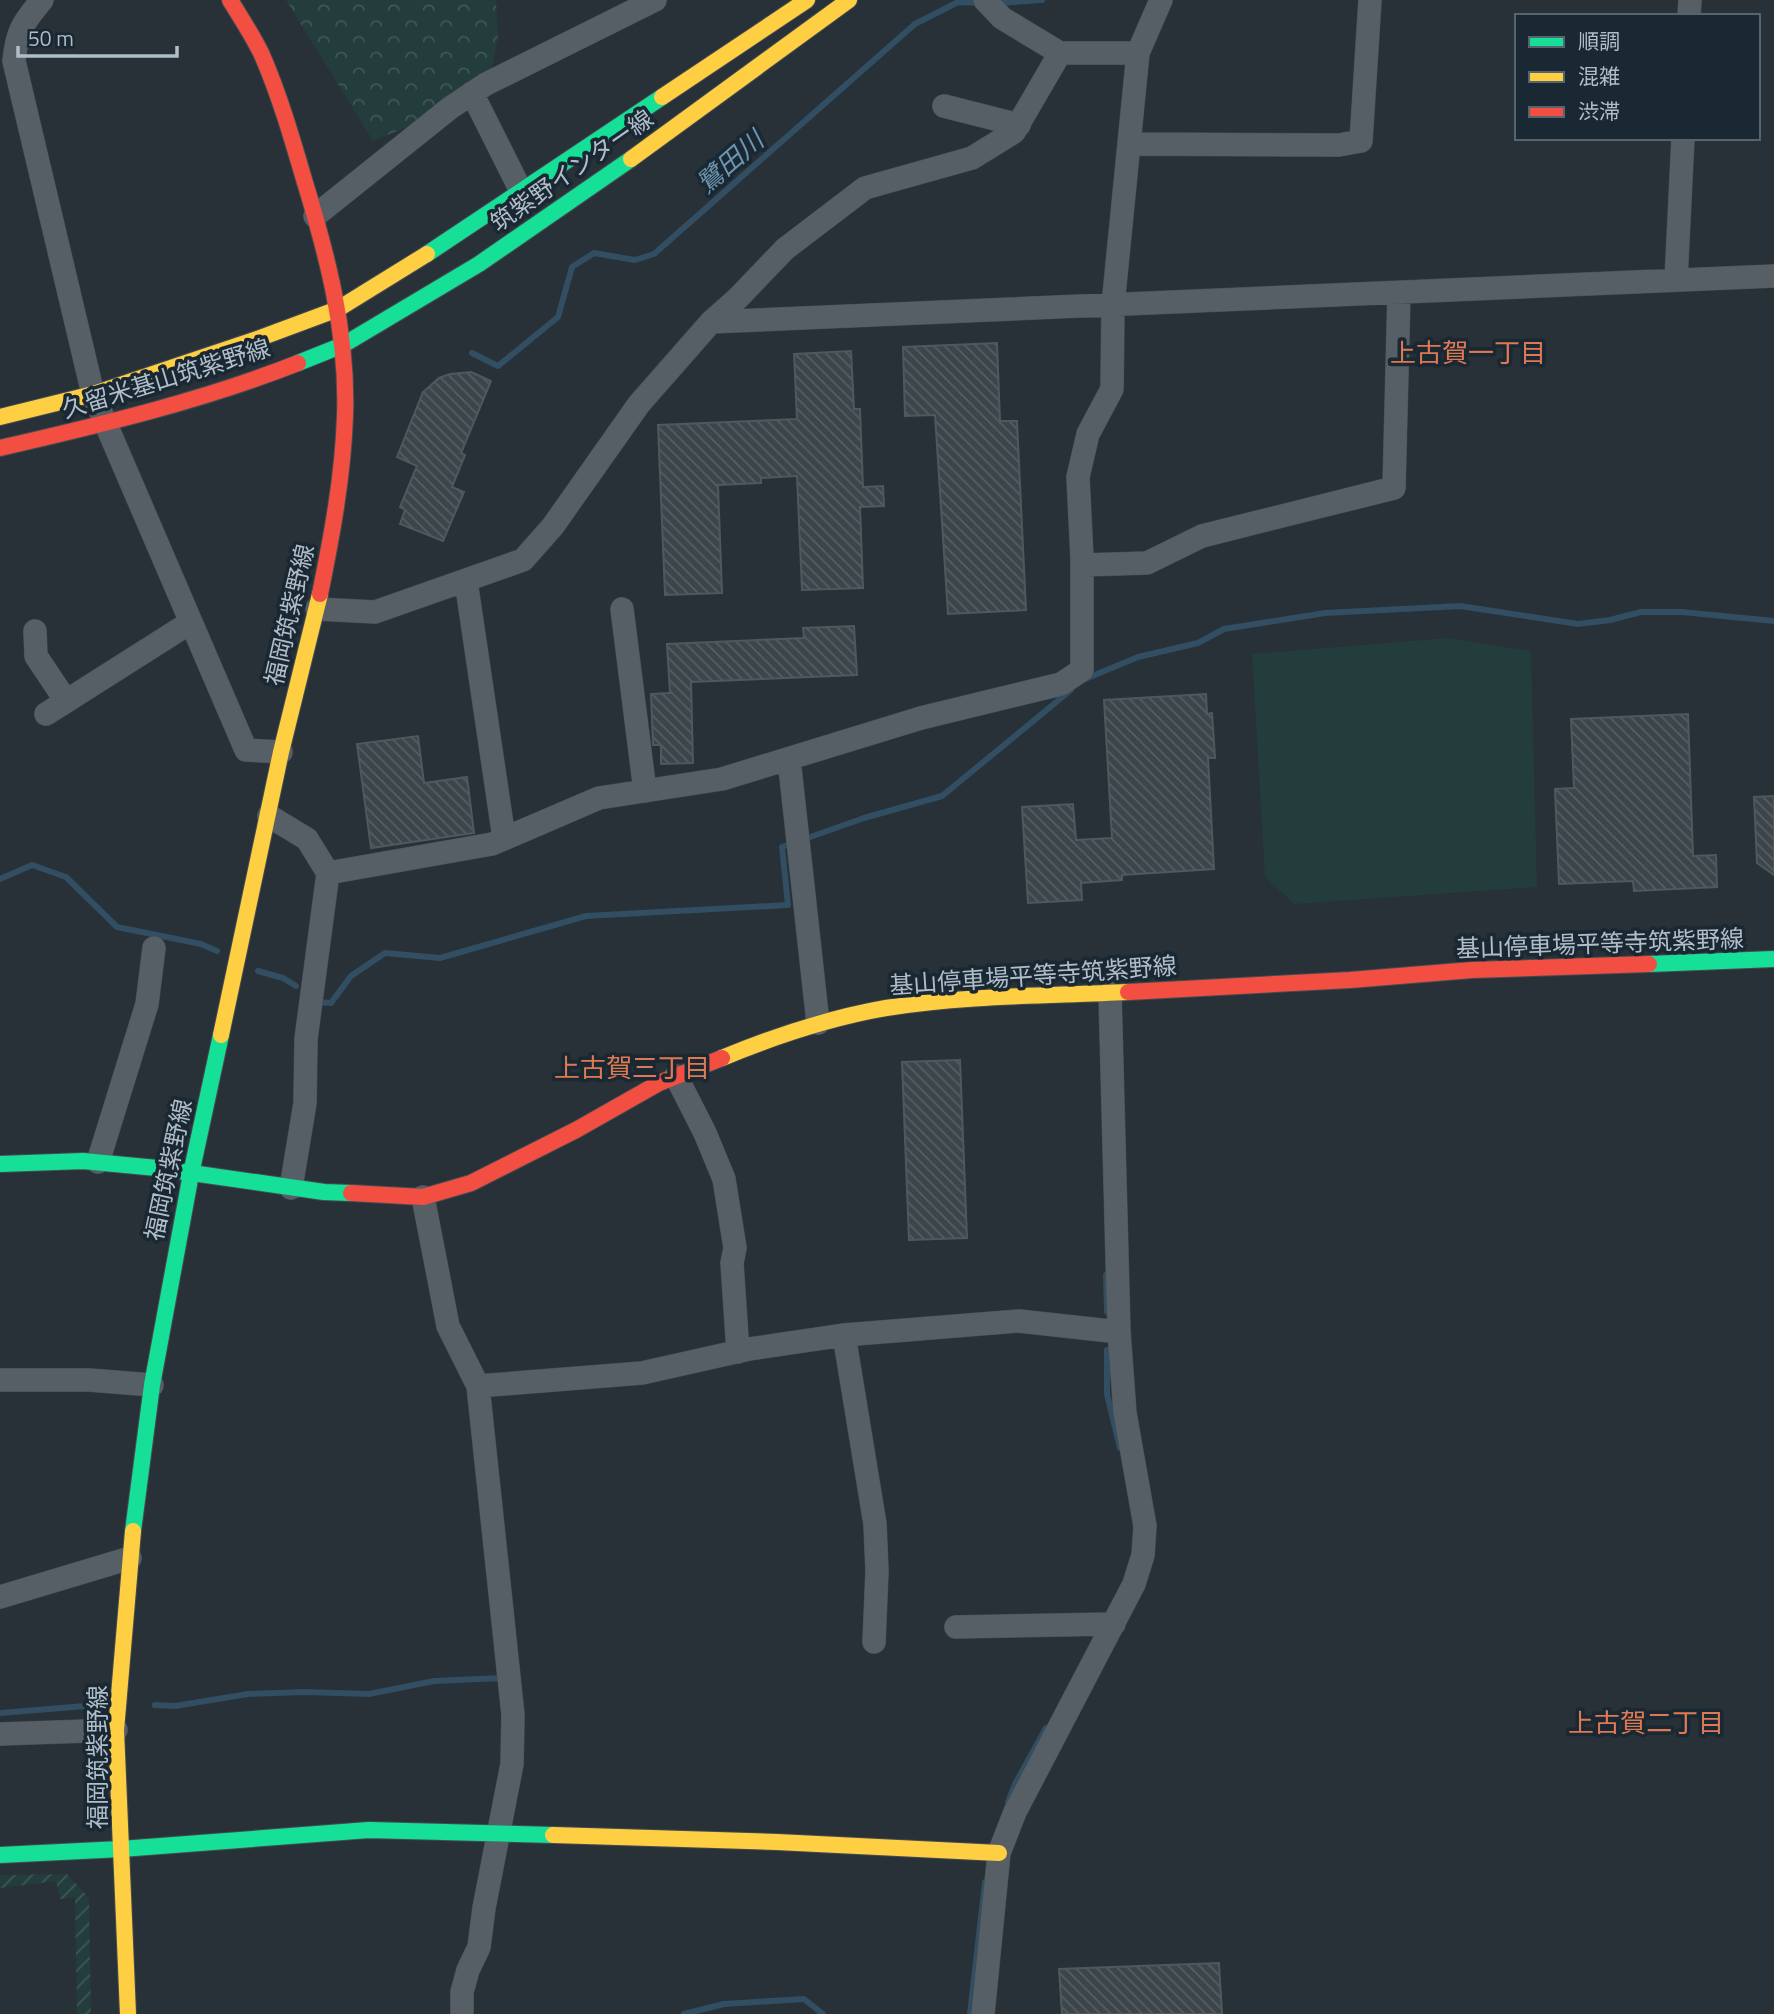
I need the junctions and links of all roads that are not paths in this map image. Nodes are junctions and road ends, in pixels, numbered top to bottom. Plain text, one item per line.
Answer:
1 (42, 0) edge
2 (230, 0) edge
3 (655, 0) edge
4 (807, 0) edge
5 (849, 0) edge
6 (985, 0) edge
7 (1161, 0) edge
8 (1370, 0) edge
9 (8, 39) edge
10 (1060, 53) junction
11 (1138, 53) junction
12 (472, 93) junction
13 (944, 106) dead end
14 (1019, 125) junction
15 (1683, 140) edge
16 (1129, 144) junction
17 (522, 191) junction
18 (315, 216) junction
19 (1774, 276) edge
20 (1676, 281) junction
21 (1399, 293) junction
22 (1114, 305) junction
23 (338, 309) junction
24 (711, 322) junction
25 (343, 345) junction
26 (93, 394) junction
27 (0, 417) edge
28 (105, 424) junction
29 (0, 448) edge
30 (1082, 565) junction
31 (466, 581) junction
32 (317, 609) junction
33 (622, 609) dead end
34 (191, 621) junction
35 (35, 631) dead end
36 (66, 702) junction
37 (46, 714) dead end
38 (281, 752) junction
39 (789, 759) junction
40 (645, 791) junction
41 (269, 816) junction
42 (504, 838) junction
43 (328, 873) junction
44 (154, 948) dead end
45 (1774, 959) edge
46 (1110, 993) junction
47 (818, 1023) junction
48 (676, 1076) junction
49 (98, 1162) junction
50 (0, 1164) edge
51 (191, 1174) junction
52 (291, 1188) junction
53 (423, 1197) junction
54 (1119, 1332) junction
55 (844, 1335) junction
56 (738, 1352) junction
57 (0, 1380) edge
58 (152, 1385) junction
59 (478, 1386) junction
60 (130, 1558) junction
61 (0, 1597) edge
62 (1114, 1624) junction
63 (956, 1628) dead end
64 (874, 1642) dead end
65 (116, 1730) junction
66 (0, 1734) edge
67 (497, 1834) junction
68 (121, 1849) junction
69 (999, 1853) junction
70 (0, 1855) edge
71 (128, 2014) edge
72 (461, 2014) edge
73 (983, 2014) edge

1 - 9 street
2 - 18 main road
3 - 12 street
4 - 17 main road, 筑紫野インター線
5 - 25 main road, 筑紫野インター線
6 - 10 street
7 - 11 street
8 - 16 street
9 - 26 street
10 - 11 street
10 - 14 street
11 - 16 street
12 - 17 street
12 - 18 street
13 - 14 street
14 - 24 street
15 - 20 street
16 - 22 street
17 - 23 main road, 筑紫野インター線
18 - 23 main road
19 - 20 street
20 - 21 street
21 - 22 street
21 - 30 street
22 - 24 street
22 - 30 street
23 - 25 main road
23 - 26 main road, 久留米基山筑紫野線
24 - 31 street
25 - 28 main road, 久留米基山筑紫野線
25 - 32 main road, 福岡筑紫野線
26 - 27 main road, 久留米基山筑紫野線
26 - 28 street
28 - 29 main road, 久留米基山筑紫野線
28 - 34 street
30 - 39 street
31 - 32 street
31 - 42 street
32 - 38 main road, 福岡筑紫野線
33 - 40 street
34 - 36 street
34 - 38 street
35 - 36 street
36 - 37 street
38 - 41 main road, 福岡筑紫野線
39 - 40 street
39 - 47 street
40 - 42 street
41 - 43 street
41 - 51 main road, 福岡筑紫野線
42 - 43 street
43 - 52 street
44 - 49 street
45 - 46 main road, 基山停車場平等寺筑紫野線
46 - 47 main road, 基山停車場平等寺筑紫野線
46 - 54 street
47 - 48 main road, 基山停車場平等寺筑紫野線
48 - 53 main road, 基山停車場平等寺筑紫野線
48 - 56 street
49 - 50 main road, 基山停車場平等寺筑紫野線
49 - 51 main road, 基山停車場平等寺筑紫野線
51 - 52 main road, 基山停車場平等寺筑紫野線
51 - 58 main road, 福岡筑紫野線
52 - 53 main road, 基山停車場平等寺筑紫野線
53 - 59 street
54 - 55 street
54 - 62 street
55 - 56 street
55 - 64 street
56 - 59 street
57 - 58 street
58 - 60 main road, 福岡筑紫野線
59 - 67 street
60 - 61 street
60 - 65 main road, 福岡筑紫野線
62 - 63 street
62 - 69 street
65 - 66 street
65 - 68 main road, 福岡筑紫野線
67 - 68 main road
67 - 69 main road
67 - 72 street
68 - 70 main road
68 - 71 main road, 福岡筑紫野線
69 - 73 street

